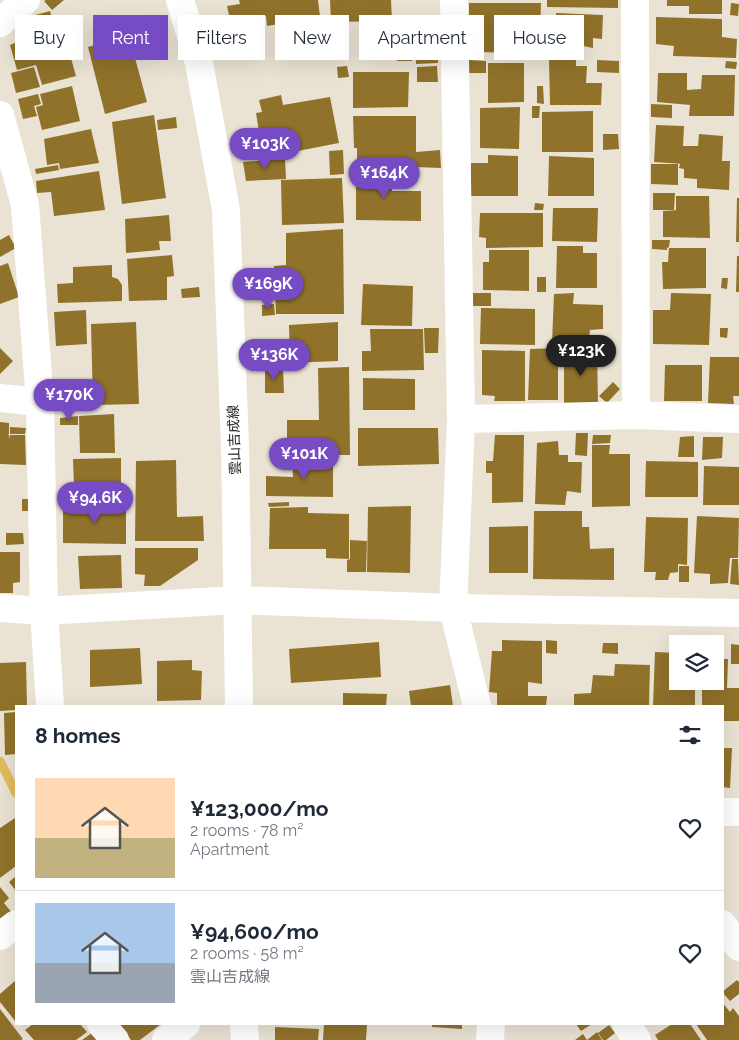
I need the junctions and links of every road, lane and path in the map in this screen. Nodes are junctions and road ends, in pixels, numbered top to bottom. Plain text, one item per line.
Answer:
1 (26, 0) edge
2 (180, 0) edge
3 (454, 0) edge
4 (635, 0) edge
5 (0, 23) edge
6 (0, 115) edge
7 (0, 183) edge
8 (25, 205) junction
9 (0, 398) edge
10 (40, 402) junction
11 (636, 415) junction
12 (461, 420) junction
13 (739, 420) edge
14 (237, 600) junction
15 (0, 608) edge
16 (452, 608) junction
17 (44, 611) junction
18 (739, 613) edge
19 (50, 705) edge
20 (239, 705) edge
21 (477, 705) edge
22 (724, 812) edge
23 (739, 812) edge
24 (15, 925) edge
25 (724, 927) edge
26 (0, 936) edge
27 (739, 947) edge
28 (102, 1025) edge
29 (185, 1025) edge
30 (244, 1025) edge
31 (491, 1025) edge
32 (627, 1025) edge
33 (115, 1040) edge
34 (166, 1040) edge
35 (245, 1040) edge
36 (490, 1040) edge
37 (637, 1040) edge

1 - 5 street
2 - 14 street, 雲山吉成線
3 - 12 street
4 - 11 street
6 - 8 street
7 - 8 street
8 - 10 street
9 - 10 street
10 - 17 street
11 - 12 street
11 - 13 street
12 - 16 street
14 - 16 street
14 - 17 street
14 - 20 street, 雲山吉成線
15 - 17 street
16 - 18 street
16 - 21 street
17 - 19 street
22 - 23 street
24 - 26 street
25 - 27 street
28 - 33 street
29 - 34 street
30 - 35 street
31 - 36 street
32 - 37 street

